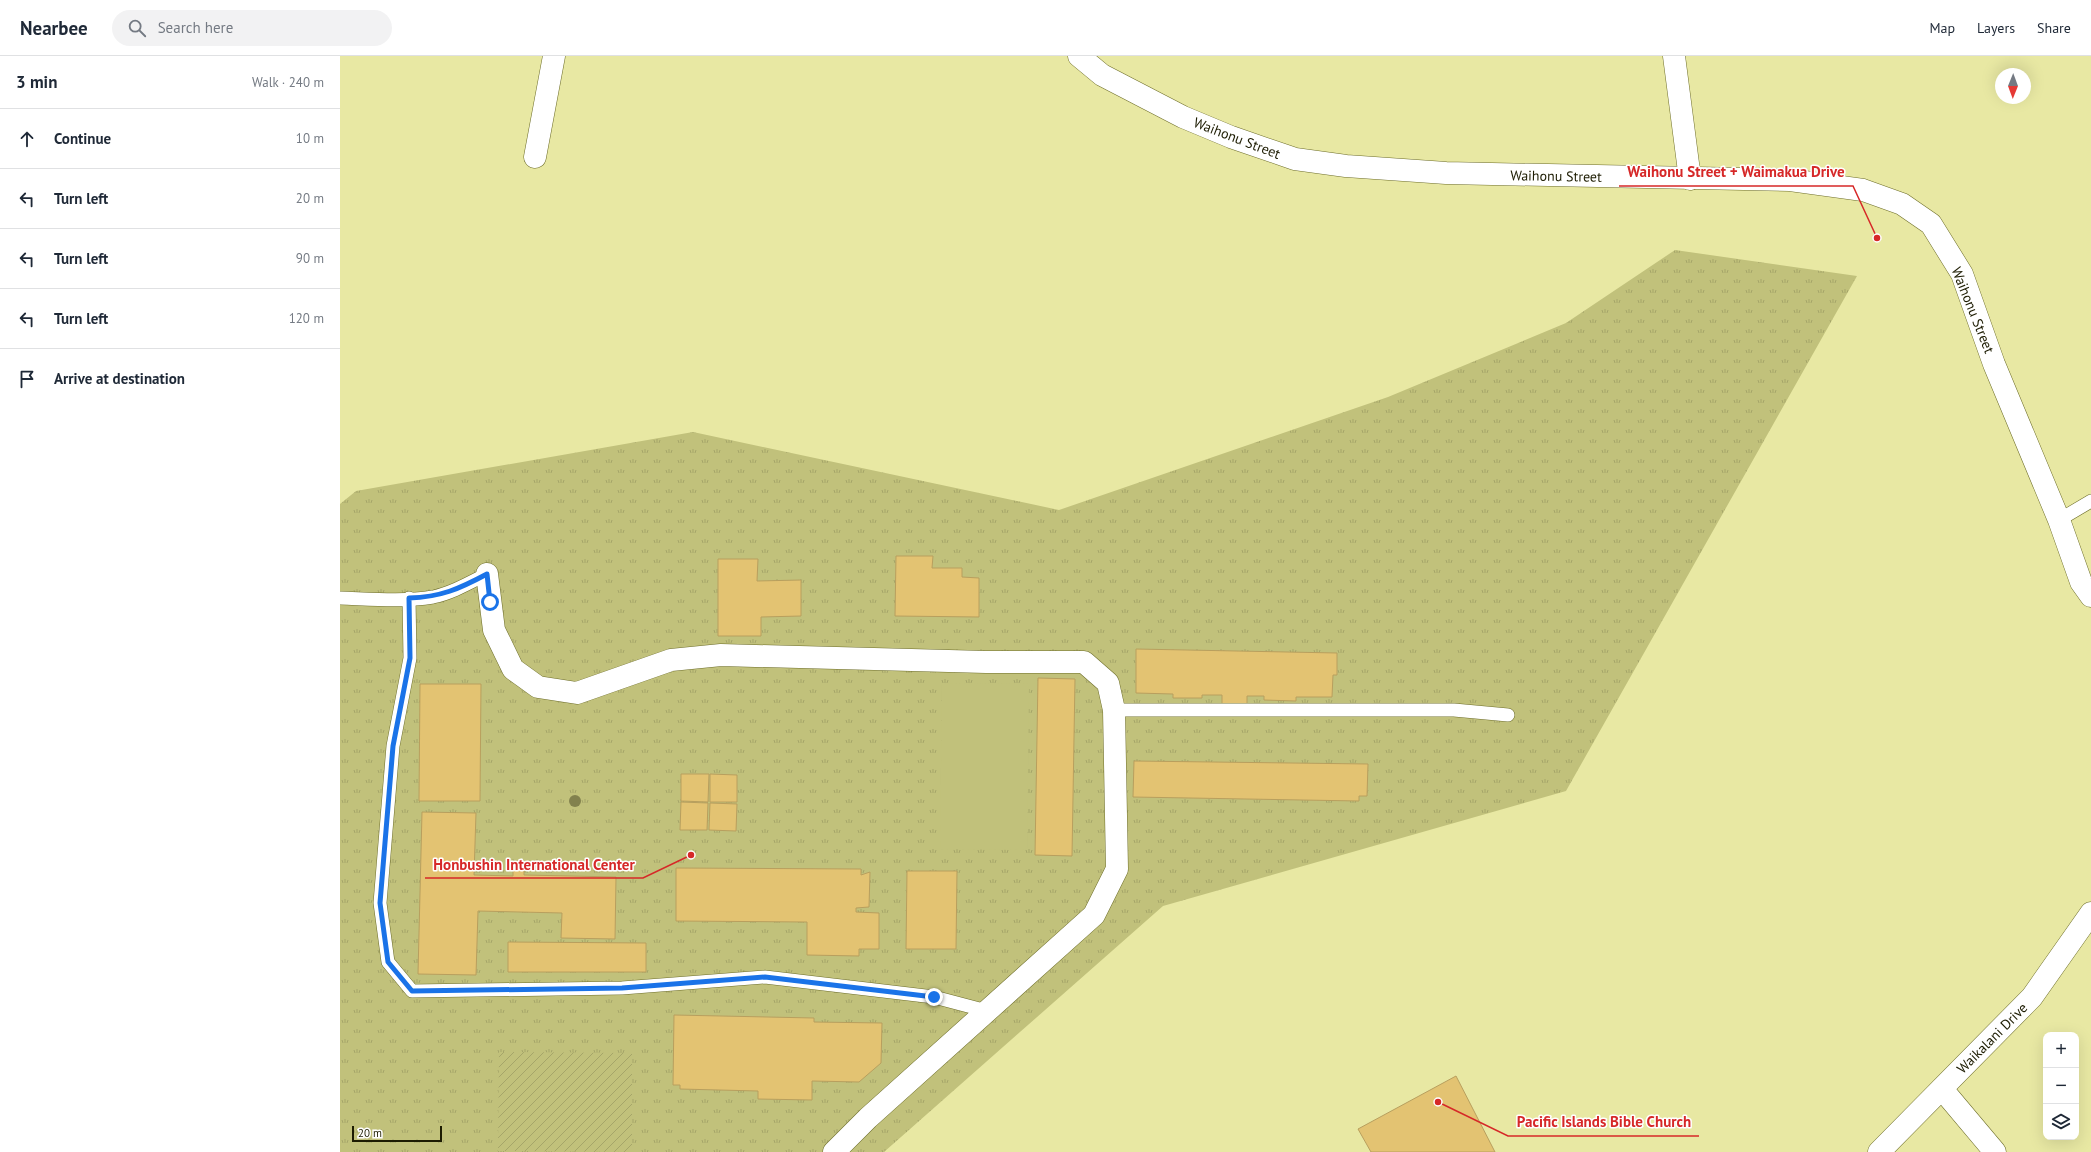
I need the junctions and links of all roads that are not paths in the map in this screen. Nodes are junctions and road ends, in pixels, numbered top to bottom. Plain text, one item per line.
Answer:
1 (554, 56) edge
2 (1079, 56) edge
3 (1674, 56) edge
4 (534, 157) dead end
5 (1690, 179) junction
6 (2091, 501) edge
7 (2059, 520) junction
8 (487, 574) joint
9 (2091, 596) edge
10 (340, 598) edge
11 (409, 598) junction
12 (1114, 710) junction
13 (1508, 715) dead end
14 (2091, 913) edge
15 (987, 1011) junction
16 (1942, 1089) junction
17 (834, 1152) edge
18 (1879, 1152) edge
19 (1994, 1152) edge

1 - 4 street
2 - 5 street, Waihonu Street
3 - 5 street
5 - 7 street, Waihonu Street
6 - 7 lane
7 - 9 street, Waihonu Street
8 - 11 lane
8 - 12 street
10 - 11 lane
11 - 15 lane
12 - 13 lane
12 - 15 street
14 - 16 street, Waikalani Drive
15 - 17 street
16 - 18 street, Waikalani Drive
16 - 19 street

